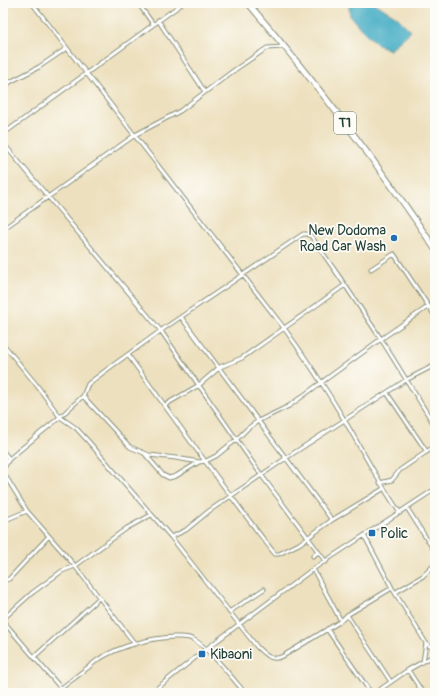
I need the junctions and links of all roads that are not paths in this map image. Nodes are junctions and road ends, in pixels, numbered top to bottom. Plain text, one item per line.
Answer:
1 (32, 3) edge
2 (138, 3) edge
3 (183, 3) edge
4 (248, 3) edge
5 (158, 20) junction
6 (153, 24) junction
7 (285, 46) junction
8 (67, 48) junction
9 (87, 73) junction
10 (3, 88) edge
11 (205, 92) junction
12 (3, 134) edge
13 (136, 135) junction
14 (3, 143) edge
15 (48, 198) junction
16 (3, 229) edge
17 (435, 249) edge
18 (371, 269) dead end
19 (243, 274) junction
20 (345, 284) junction
21 (429, 306) junction
22 (435, 316) edge
23 (181, 317) junction
24 (284, 328) junction
25 (160, 331) junction
26 (381, 339) junction
27 (3, 344) edge
28 (128, 355) junction
29 (435, 365) edge
30 (220, 367) junction
31 (406, 380) junction
32 (321, 383) junction
33 (200, 385) junction
34 (387, 393) junction
35 (83, 396) junction
36 (165, 405) junction
37 (60, 417) junction
38 (345, 420) junction
39 (258, 421) junction
40 (435, 426) edge
41 (237, 439) junction
42 (435, 446) edge
43 (3, 451) edge
44 (426, 452) junction
45 (146, 454) junction
46 (286, 458) junction
47 (9, 459) junction
48 (199, 462) junction
49 (206, 462) junction
50 (3, 464) edge
51 (3, 471) edge
52 (262, 476) junction
53 (380, 483) junction
54 (383, 488) junction
55 (435, 489) edge
56 (230, 497) junction
57 (407, 508) junction
58 (26, 511) junction
59 (400, 513) junction
60 (151, 515) junction
61 (332, 520) junction
62 (3, 524) edge
63 (49, 536) junction
64 (171, 537) junction
65 (309, 537) junction
66 (365, 537) junction
67 (318, 552) junction
68 (435, 552) edge
69 (313, 556) dead end
70 (326, 562) junction
71 (435, 564) edge
72 (75, 566) junction
73 (313, 569) junction
74 (3, 581) edge
75 (392, 588) junction
76 (264, 589) dead end
77 (396, 592) junction
78 (99, 598) junction
79 (229, 612) junction
80 (347, 615) junction
81 (3, 620) edge
82 (341, 621) junction
83 (239, 624) junction
84 (327, 629) junction
85 (426, 643) junction
86 (135, 644) junction
87 (206, 649) junction
88 (435, 651) edge
89 (435, 655) edge
90 (34, 657) junction
91 (423, 662) junction
92 (408, 670) junction
93 (391, 682) junction
94 (60, 688) junction
95 (56, 693) edge
96 (65, 693) edge
97 (151, 693) edge
98 (245, 693) edge
99 (371, 693) edge
100 (375, 693) edge
101 (423, 693) edge

1 - 8 street
2 - 6 street
3 - 5 street
4 - 7 highway, T1
5 - 6 street
5 - 11 street
6 - 9 street
7 - 11 street
7 - 17 highway, T1
8 - 9 street
8 - 10 street
9 - 12 street
9 - 13 street
11 - 13 street
13 - 15 street
13 - 19 street
14 - 15 street
15 - 16 street
15 - 25 street
18 - 21 street
19 - 20 street
19 - 23 street
19 - 24 street
20 - 24 street
20 - 26 street
21 - 22 street
21 - 26 street
23 - 25 street
23 - 30 street
24 - 30 street
24 - 32 street
25 - 28 street
25 - 33 street
26 - 31 street
26 - 32 street
27 - 37 street
28 - 35 street
28 - 36 street
29 - 31 street
30 - 33 street
30 - 39 street
31 - 34 street
31 - 40 street
32 - 38 street
32 - 39 street
33 - 36 street
33 - 41 street
34 - 38 street
34 - 44 street
35 - 37 street
35 - 45 street
36 - 49 street
37 - 47 street
37 - 60 street
38 - 46 street
38 - 53 street
39 - 41 street
39 - 46 street
41 - 49 street
41 - 52 street
42 - 44 street
43 - 47 street
44 - 53 street
45 - 48 street
45 - 48 street
46 - 52 street
46 - 61 street
47 - 50 street
47 - 51 street
48 - 49 street
49 - 56 street
51 - 58 street
52 - 56 street
52 - 65 street
53 - 54 street
54 - 59 street
54 - 61 street
55 - 57 street
56 - 64 street
56 - 65 street
57 - 59 street
57 - 68 street
58 - 62 street
58 - 63 street
59 - 66 street
60 - 64 street
60 - 72 street
61 - 65 street
63 - 72 street
63 - 74 street
64 - 79 street
65 - 67 street
66 - 70 street
66 - 75 street
67 - 69 street
67 - 70 street
70 - 73 street
71 - 77 street
72 - 78 street
72 - 81 street
73 - 82 street
73 - 83 street
75 - 77 street
75 - 80 street
76 - 79 street
77 - 85 street
78 - 86 street
78 - 90 street
79 - 83 street
80 - 82 street
80 - 93 street
81 - 90 street
82 - 84 street
83 - 84 street
83 - 87 street
84 - 99 street
85 - 88 street
85 - 91 street
86 - 87 street
86 - 94 street
87 - 97 street
87 - 98 street
89 - 91 street
90 - 94 street
91 - 92 street
92 - 93 street
92 - 101 street
93 - 100 street
94 - 95 street
94 - 96 street

